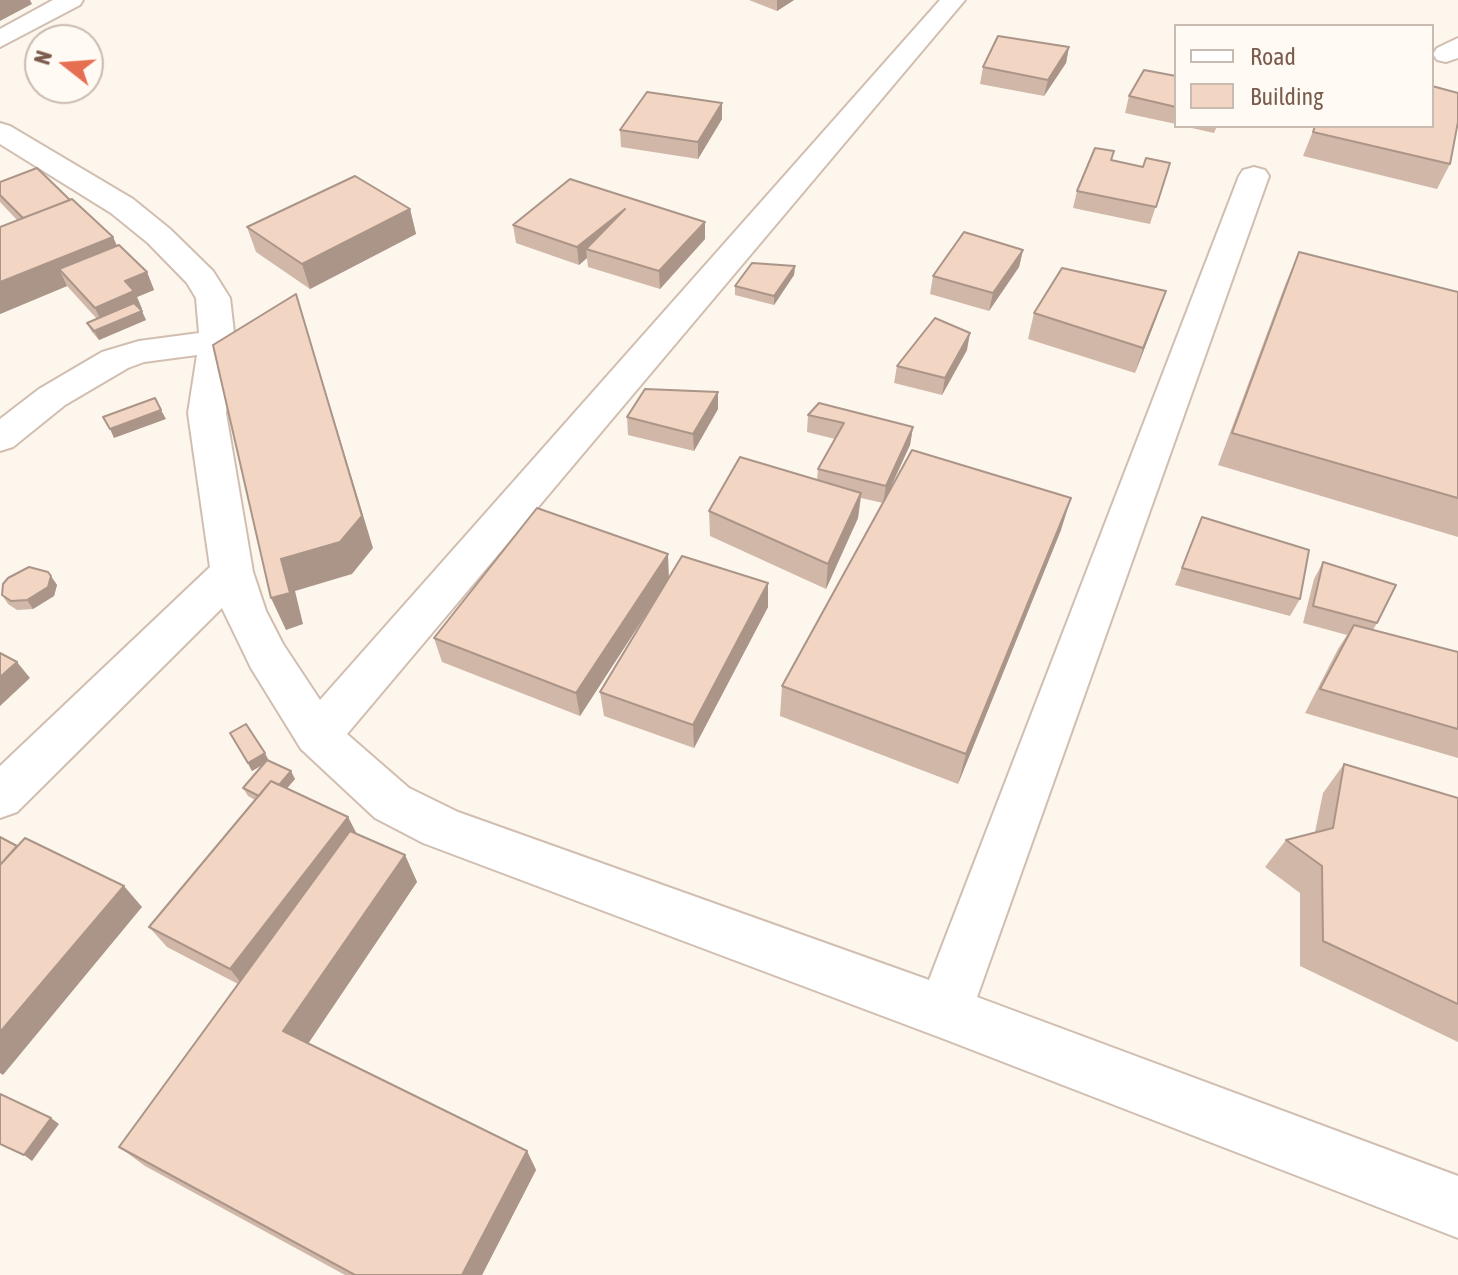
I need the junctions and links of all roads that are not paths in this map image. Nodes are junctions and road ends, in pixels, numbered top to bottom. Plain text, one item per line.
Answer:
1 (71, 0) edge
2 (951, 0) edge
3 (0, 39) edge
4 (0, 132) edge
5 (1254, 176) dead end
6 (217, 341) junction
7 (0, 438) edge
8 (232, 572) junction
9 (318, 735) junction
10 (0, 797) edge
11 (944, 1012) junction
12 (1458, 1207) edge

1 - 3 street
2 - 9 street
4 - 6 street
5 - 11 street
6 - 7 street
6 - 8 street
8 - 9 street
8 - 10 street
9 - 11 street
11 - 12 street

